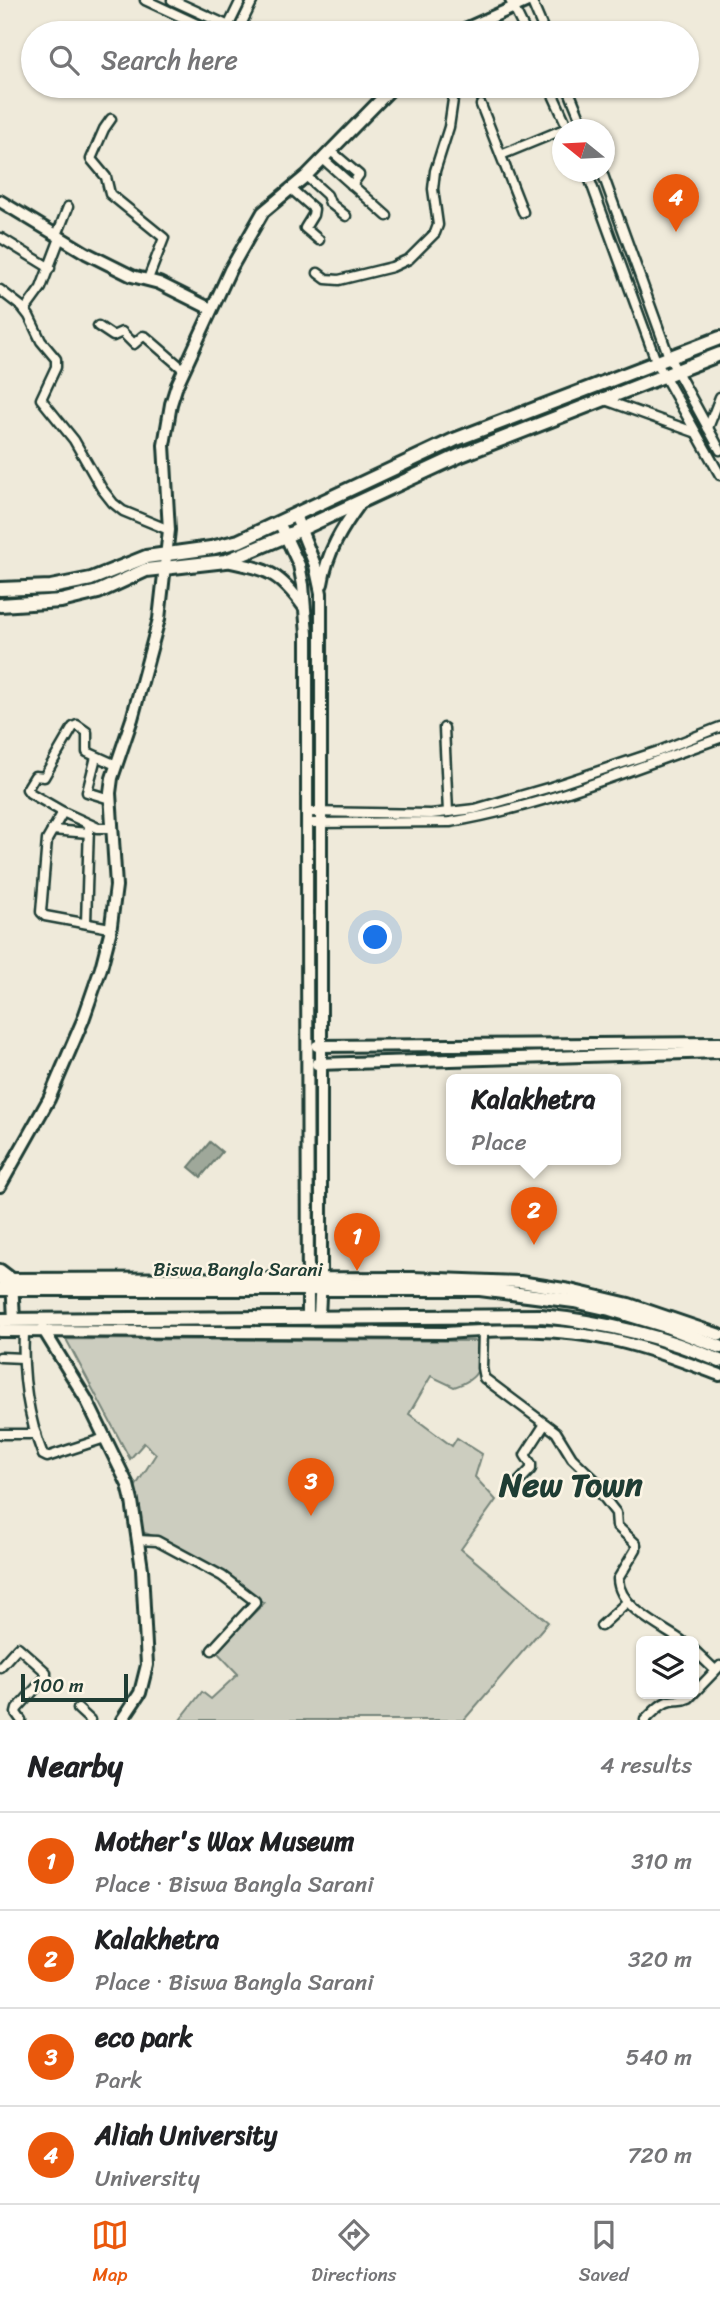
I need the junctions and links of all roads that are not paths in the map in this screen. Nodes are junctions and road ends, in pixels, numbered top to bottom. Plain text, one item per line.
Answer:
1 (145, 0) edge
2 (172, 0) edge
3 (241, 0) edge
4 (253, 0) edge
5 (530, 0) edge
6 (512, 3) edge
7 (190, 21) edge
8 (210, 21) edge
9 (231, 21) edge
10 (244, 21) edge
11 (478, 21) edge
12 (520, 21) edge
13 (540, 21) edge
14 (382, 98) edge
15 (453, 98) edge
16 (554, 98) edge
17 (572, 98) edge
18 (481, 105) dead end
19 (111, 119) dead end
20 (562, 119) edge
21 (580, 119) edge
22 (552, 134) edge
23 (327, 155) junction
24 (501, 155) junction
25 (306, 176) junction
26 (591, 182) edge
27 (606, 182) edge
28 (290, 188) junction
29 (0, 201) edge
30 (68, 207) dead end
31 (523, 212) dead end
32 (345, 216) dead end
33 (387, 216) dead end
34 (59, 236) junction
35 (1, 238) edge
36 (319, 240) dead end
37 (50, 268) junction
38 (318, 274) dead end
39 (148, 279) junction
40 (0, 290) edge
41 (211, 309) junction
42 (24, 310) junction
43 (98, 326) dead end
44 (720, 338) edge
45 (720, 354) edge
46 (669, 357) junction
47 (656, 362) junction
48 (183, 369) junction
49 (669, 374) junction
50 (720, 397) edge
51 (603, 400) junction
52 (708, 428) junction
53 (694, 432) junction
54 (720, 450) edge
55 (720, 475) edge
56 (363, 500) junction
57 (295, 515) junction
58 (279, 522) junction
59 (169, 530) junction
60 (300, 530) junction
61 (286, 536) junction
62 (165, 561) junction
63 (226, 561) junction
64 (0, 589) edge
65 (321, 593) junction
66 (0, 605) edge
67 (304, 607) junction
68 (720, 727) edge
69 (444, 728) dead end
70 (720, 738) edge
71 (96, 757) junction
72 (116, 765) junction
73 (110, 799) junction
74 (63, 812) junction
75 (449, 812) junction
76 (307, 817) junction
77 (321, 817) junction
78 (112, 828) junction
79 (89, 829) junction
80 (52, 830) junction
81 (86, 923) junction
82 (110, 928) junction
83 (720, 1043) edge
84 (321, 1045) junction
85 (308, 1046) junction
86 (720, 1052) edge
87 (321, 1063) junction
88 (308, 1064) junction
89 (0, 1186) edge
90 (0, 1270) edge
91 (314, 1283) junction
92 (6, 1284) edge
93 (314, 1317) junction
94 (0, 1320) edge
95 (14, 1320) junction
96 (38, 1321) junction
97 (0, 1331) edge
98 (483, 1331) junction
99 (24, 1332) junction
100 (46, 1333) junction
101 (720, 1335) edge
102 (720, 1347) edge
103 (0, 1357) edge
104 (23, 1358) junction
105 (720, 1361) edge
106 (720, 1375) edge
107 (545, 1424) junction
108 (0, 1434) edge
109 (36, 1434) junction
110 (105, 1438) junction
111 (513, 1488) dead end
112 (138, 1539) junction
113 (627, 1602) junction
114 (601, 1626) dead end
115 (675, 1636) edge
116 (212, 1650) dead end
117 (699, 1654) edge
118 (0, 1667) edge
119 (718, 1668) edge
120 (78, 1709) dead end
121 (21, 1720) edge
122 (90, 1720) edge
123 (121, 1720) edge
124 (645, 1720) edge

1 - 7 street
2 - 8 street
3 - 9 street
4 - 10 street
5 - 6 street
5 - 13 street
6 - 11 street
6 - 12 street
14 - 23 street
15 - 38 street
16 - 20 street
17 - 21 street
18 - 24 street
19 - 39 street
22 - 24 street
23 - 25 street
23 - 33 street
24 - 31 street
25 - 28 street
25 - 32 street
26 - 47 street
27 - 46 street
28 - 36 street
28 - 41 street
29 - 34 street
30 - 34 street
34 - 37 street
34 - 39 street
35 - 37 street
37 - 42 street
39 - 41 street
40 - 42 street
41 - 48 street
42 - 59 street
43 - 48 street
44 - 46 main road
45 - 49 main road
46 - 47 main road
46 - 49 street
47 - 49 street
47 - 57 main road
48 - 59 street
49 - 51 main road
49 - 52 street
49 - 53 street
50 - 52 street
51 - 53 street
51 - 56 main road
52 - 54 street
53 - 55 street
56 - 60 main road
56 - 65 street
57 - 58 main road
57 - 60 street
58 - 61 street
58 - 62 main road
59 - 62 street
60 - 61 main road
60 - 65 street
61 - 63 main road
61 - 67 street
62 - 63 main road
62 - 64 main road
62 - 66 main road
62 - 72 street
63 - 67 street
65 - 77 street
67 - 76 street
68 - 75 street
69 - 75 street
70 - 77 street
71 - 72 street
71 - 73 street
71 - 74 street
72 - 73 street
73 - 78 street
74 - 79 street
74 - 80 street
75 - 77 street
76 - 77 street
76 - 85 street
77 - 84 street
78 - 79 street
78 - 82 street
79 - 80 street
79 - 81 street
80 - 81 street
81 - 82 street
82 - 89 street
83 - 84 street
84 - 85 street
84 - 87 street
85 - 88 street
86 - 87 street
87 - 88 street
87 - 91 street
88 - 91 street
90 - 92 street
91 - 92 main road, Biswa Bangla Sarani
91 - 93 street
91 - 101 street
91 - 102 main road, Biswa Bangla Sarani
92 - 95 street
93 - 96 main road
93 - 105 main road
94 - 95 main road
95 - 96 main road
96 - 100 street
97 - 99 street
98 - 100 street
98 - 106 street
98 - 107 street
99 - 100 street
99 - 104 street
100 - 110 street
103 - 104 street
104 - 109 street
107 - 111 street
107 - 113 street
108 - 109 street
109 - 110 street
110 - 112 street
112 - 116 street
112 - 123 street
113 - 114 street
113 - 115 street
117 - 119 street
118 - 121 street
119 - 124 street
120 - 122 street

